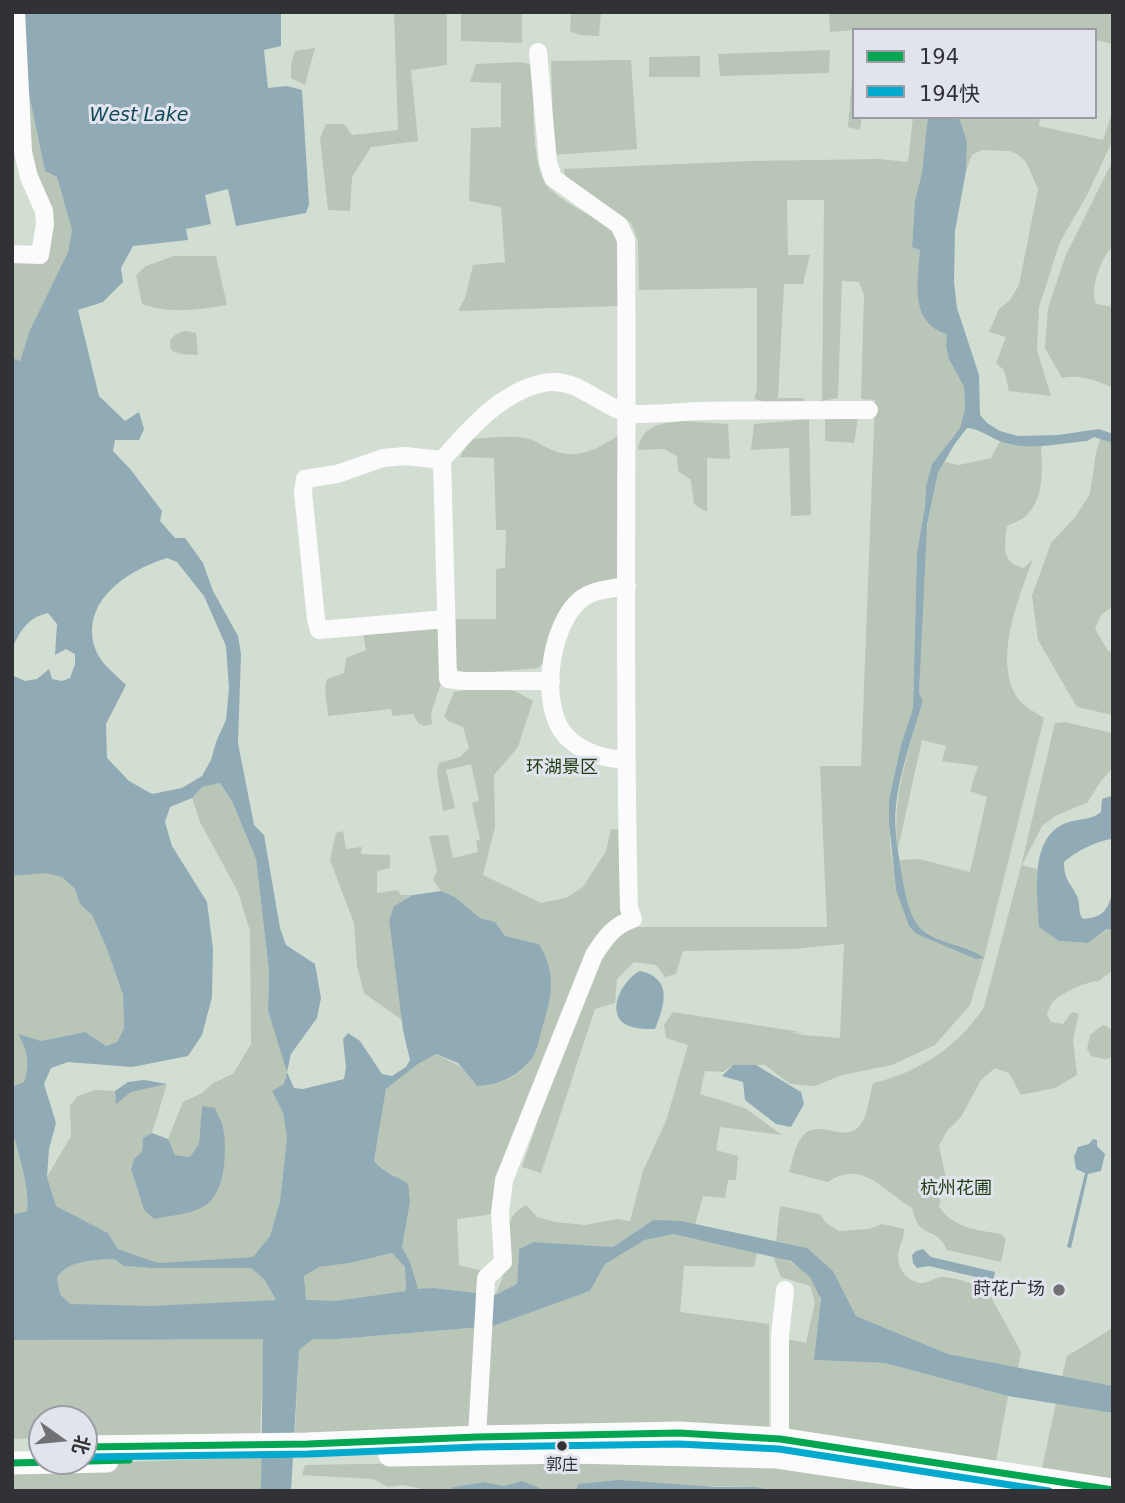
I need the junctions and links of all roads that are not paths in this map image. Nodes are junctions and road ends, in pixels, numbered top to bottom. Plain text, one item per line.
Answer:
1 (16, 12) edge
2 (538, 52) dead end
3 (12, 254) edge
4 (869, 410) dead end
5 (628, 413) junction
6 (442, 460) junction
7 (627, 586) junction
8 (446, 619) junction
9 (551, 681) junction
10 (625, 760) junction
11 (785, 1290) dead end
12 (477, 1437) junction
13 (780, 1439) junction
14 (98, 1447) edge
15 (308, 1450) junction
16 (231, 1451) junction
17 (12, 1463) edge
18 (1113, 1490) edge
19 (1006, 1491) edge

1 - 3 street
2 - 5 street
4 - 5 street
5 - 6 street
5 - 7 street
6 - 8 street
6 - 8 street
7 - 9 street
7 - 10 street
8 - 9 street
9 - 10 street
10 - 12 street
11 - 13 street
12 - 13 main road
12 - 15 main road
13 - 18 main road
14 - 16 main road
15 - 16 main road
15 - 19 main road
16 - 17 main road

